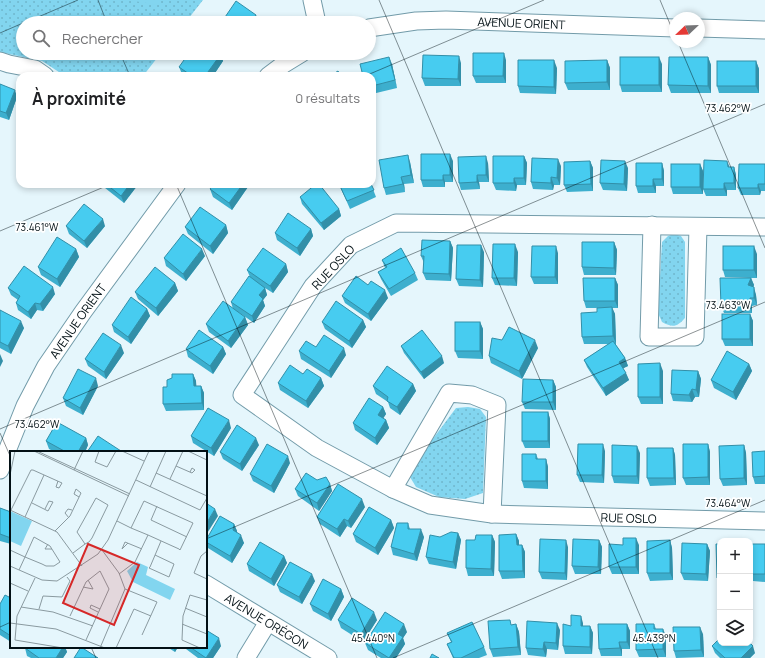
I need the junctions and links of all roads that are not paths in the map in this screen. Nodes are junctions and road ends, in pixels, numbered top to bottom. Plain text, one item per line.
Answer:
1 (312, 0) edge
2 (315, 16) edge
3 (376, 27) edge
4 (669, 28) edge
5 (705, 28) edge
6 (765, 30) edge
7 (291, 60) edge
8 (0, 61) edge
9 (38, 72) edge
10 (273, 72) edge
11 (174, 188) edge
12 (652, 225) junction
13 (698, 227) junction
14 (765, 227) edge
15 (0, 471) edge
16 (10, 476) edge
17 (392, 489) junction
18 (492, 514) junction
19 (765, 521) edge
20 (207, 585) edge
21 (268, 622) junction
22 (246, 658) edge
23 (328, 658) edge

1 - 2 street
3 - 4 street, AVENUE ORIENT
5 - 6 street
7 - 10 street
8 - 9 street
11 - 15 street, AVENUE ORIENT
12 - 13 street, RUE OSLO
12 - 13 street
12 - 17 street, RUE OSLO
13 - 14 street, RUE OSLO
15 - 16 street
17 - 18 street, RUE OSLO
17 - 18 street
18 - 19 street, RUE OSLO
20 - 21 street, AVENUE ORÉGON
21 - 22 street
21 - 23 street, AVENUE ORÉGON

